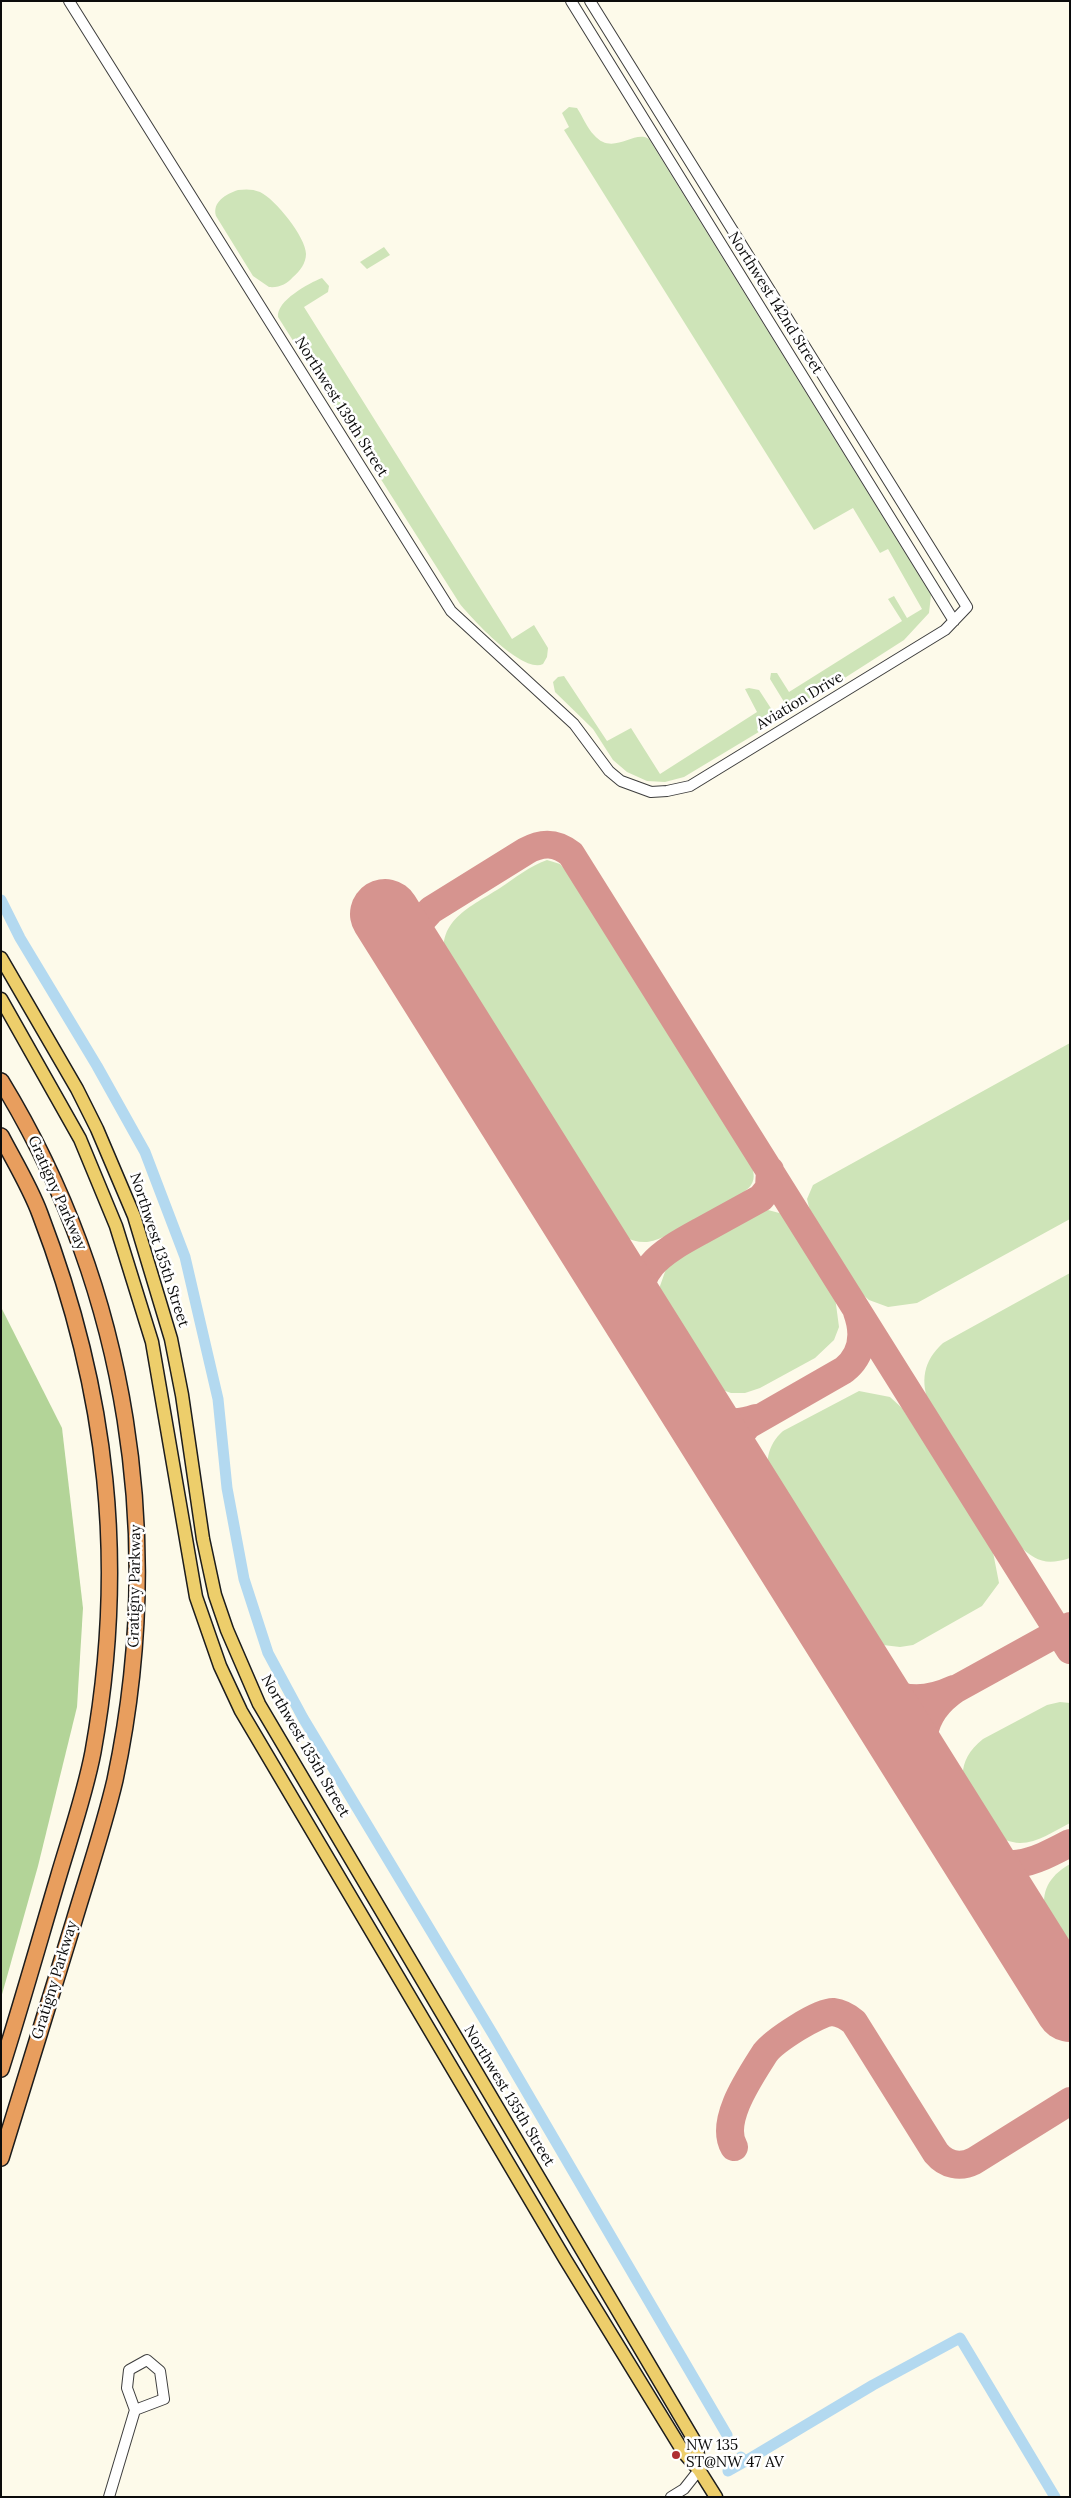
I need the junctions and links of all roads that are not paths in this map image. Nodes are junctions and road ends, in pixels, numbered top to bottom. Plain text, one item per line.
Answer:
1 (69, 1) edge
2 (571, 1) edge
3 (590, 1) edge
4 (967, 607) joint
5 (954, 621) junction
6 (636, 788) joint
7 (1, 958) edge
8 (1, 999) edge
9 (1, 1081) edge
10 (1, 1136) edge
11 (386, 1919) junction
12 (369, 1928) junction
13 (1, 2069) edge
14 (1, 2158) edge
15 (135, 2410) junction
16 (699, 2470) junction
17 (109, 2497) edge
18 (671, 2497) edge
19 (716, 2497) edge

1 - 6 street, Northwest 139th Street
2 - 5 street, Northwest 142nd Street
3 - 4 street, Northwest 142nd Street
4 - 5 street, Aviation Drive
5 - 6 street, Aviation Drive
7 - 11 main road, Northwest 135th Street
8 - 12 main road, Northwest 135th Street
9 - 14 highway, Gratigny Parkway
10 - 13 highway, Gratigny Parkway
11 - 12 main road
11 - 16 main road, Northwest 135th Street
12 - 16 main road, Northwest 135th Street
15 - 15 street
15 - 17 street
16 - 18 street
16 - 19 main road, Northwest 135th Street

